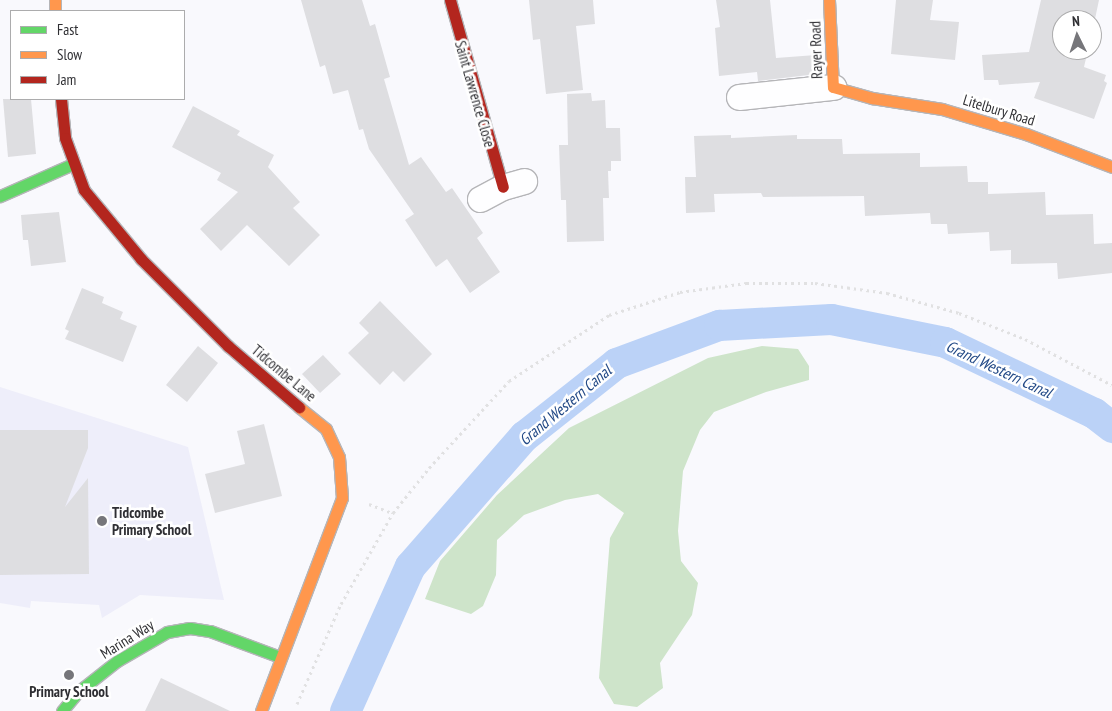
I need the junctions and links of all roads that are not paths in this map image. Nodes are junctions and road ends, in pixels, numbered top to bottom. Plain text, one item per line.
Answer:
1 (450, 0) edge
2 (829, 0) edge
3 (833, 87) junction
4 (739, 97) dead end
5 (872, 98) joint
6 (61, 100) edge
7 (72, 164) junction
8 (1112, 167) edge
9 (513, 184) joint
10 (0, 196) edge
11 (480, 199) dead end
12 (280, 657) junction
13 (62, 711) edge
14 (261, 711) edge

1 - 9 street, Saint Lawrence Close
2 - 3 street, Rayer Road
3 - 4 street
3 - 5 street, Rayer Road
5 - 8 street, Litelbury Road
6 - 7 street, Tidcombe Lane
7 - 10 street
7 - 12 street, Tidcombe Lane
9 - 11 street, Saint Lawrence Close
12 - 13 street, Marina Way
12 - 14 street, Tidcombe Lane

